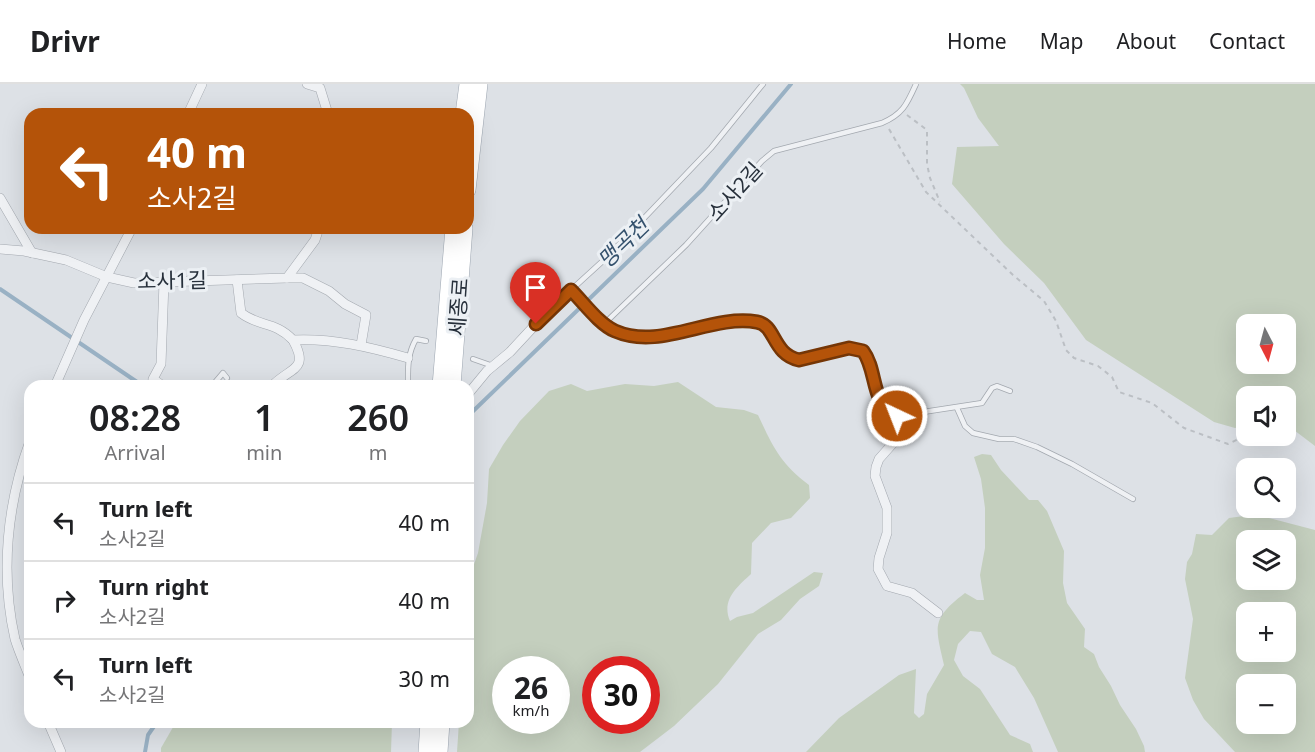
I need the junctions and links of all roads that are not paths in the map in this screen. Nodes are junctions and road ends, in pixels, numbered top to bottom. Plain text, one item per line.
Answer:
1 (202, 84) edge
2 (307, 84) edge
3 (466, 84) edge
4 (480, 84) edge
5 (763, 84) edge
6 (916, 84) edge
7 (191, 108) edge
8 (326, 108) edge
9 (464, 108) edge
10 (474, 137) edge
11 (0, 198) edge
12 (129, 234) edge
13 (317, 234) edge
14 (453, 234) edge
15 (464, 234) edge
16 (0, 249) edge
17 (32, 252) junction
18 (107, 277) junction
19 (287, 278) junction
20 (237, 280) junction
21 (164, 282) junction
22 (574, 293) junction
23 (603, 322) junction
24 (292, 339) junction
25 (426, 341) dead end
26 (361, 345) junction
27 (408, 358) junction
28 (473, 358) dead end
29 (493, 366) junction
30 (227, 378) dead end
31 (58, 380) edge
32 (154, 380) edge
33 (217, 380) edge
34 (281, 380) edge
35 (408, 380) edge
36 (444, 380) edge
37 (445, 380) edge
38 (474, 387) edge
39 (1010, 391) dead end
40 (957, 408) junction
41 (897, 416) junction
42 (24, 458) edge
43 (1133, 499) dead end
44 (4, 543) edge
45 (938, 613) dead end
46 (24, 662) edge
47 (51, 728) edge
48 (428, 728) edge
49 (442, 728) edge
50 (61, 752) edge
51 (426, 752) edge
52 (440, 752) edge

1 - 7 street
2 - 8 street
3 - 9 main road
4 - 10 main road
5 - 22 lane
6 - 23 lane, 소사2길
11 - 17 street
12 - 18 street
13 - 19 street
14 - 36 main road, 세종로
15 - 37 main road, 세종로
16 - 17 street, 소사1길
17 - 18 street, 소사1길
18 - 21 street, 소사1길
18 - 31 street
19 - 20 street, 소사1길
19 - 26 street, 소사1길
20 - 21 street, 소사1길
20 - 24 street, 소사1길
21 - 32 street
22 - 23 lane
22 - 29 street
23 - 41 street
24 - 26 street, 소사1길
24 - 34 street
25 - 27 lane
26 - 27 street, 소사1길
27 - 35 lane
28 - 29 lane
29 - 38 street
30 - 33 lane
39 - 40 lane
40 - 41 lane
40 - 43 lane
41 - 45 street
42 - 44 street
44 - 46 street
47 - 50 street
48 - 51 main road
49 - 52 main road

